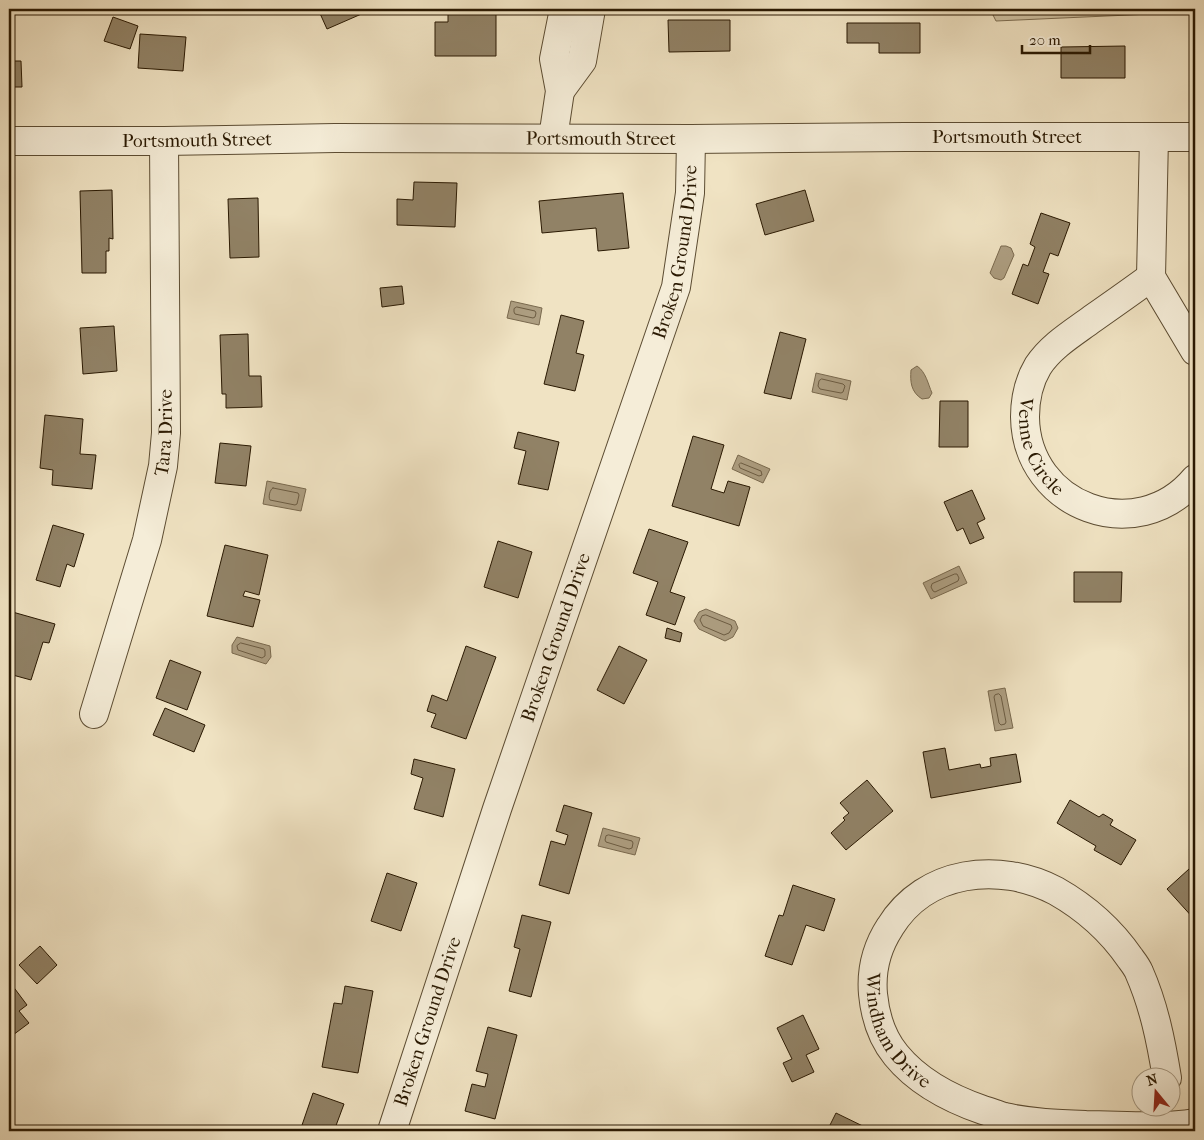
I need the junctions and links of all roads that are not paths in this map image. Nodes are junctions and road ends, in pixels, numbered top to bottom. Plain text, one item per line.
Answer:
1 (564, 9) edge
2 (591, 9) edge
3 (560, 91) junction
4 (1154, 137) junction
5 (1195, 137) edge
6 (552, 138) junction
7 (691, 139) junction
8 (9, 141) edge
9 (164, 141) junction
10 (1151, 277) junction
11 (1195, 351) edge
12 (1195, 479) edge
13 (94, 714) dead end
14 (1165, 1068) edge
15 (1179, 1122) edge
16 (392, 1131) edge

1 - 3 street
2 - 3 street
3 - 6 street
4 - 5 street, Portsmouth Street
4 - 7 street, Portsmouth Street
4 - 10 street
6 - 7 street, Portsmouth Street
6 - 9 street, Portsmouth Street
7 - 16 street, Broken Ground Drive
8 - 9 street, Portsmouth Street
9 - 13 street, Tara Drive
10 - 11 street
10 - 12 street, Venne Circle
14 - 15 street, Windham Drive

